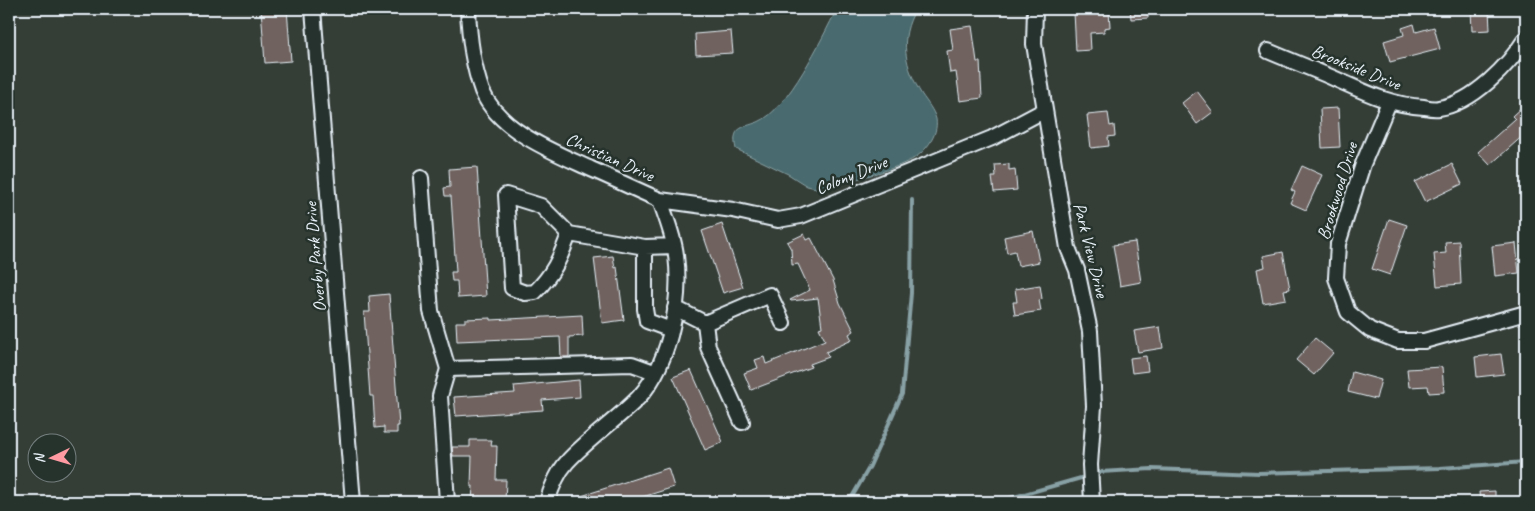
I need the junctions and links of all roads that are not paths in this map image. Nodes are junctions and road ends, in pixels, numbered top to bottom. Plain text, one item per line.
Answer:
1 (313, 9) edge
2 (468, 9) edge
3 (1035, 9) edge
4 (1526, 38) edge
5 (1268, 51) dead end
6 (1388, 102) junction
7 (1045, 110) junction
8 (421, 178) dead end
9 (660, 200) junction
10 (569, 234) junction
11 (645, 246) junction
12 (674, 246) junction
13 (675, 308) junction
14 (1526, 314) edge
15 (705, 323) junction
16 (783, 324) dead end
17 (671, 330) junction
18 (448, 368) junction
19 (654, 372) junction
20 (742, 422) dead end
21 (354, 502) edge
22 (446, 502) edge
23 (546, 502) edge
24 (1092, 502) edge

1 - 21 street, Overby Park Drive
2 - 9 street, Christian Drive
3 - 7 street, Park View Drive
4 - 6 street, Brookside Drive
5 - 6 street, Brookside Drive
6 - 14 street, Brookwood Drive
7 - 9 street, Colony Drive
7 - 24 street, Park View Drive
8 - 18 street
9 - 12 street, Christian Drive
10 - 10 street
10 - 11 street
11 - 12 street
11 - 17 street
12 - 13 street, Christian Drive
13 - 15 street
13 - 17 street, Christian Drive
15 - 16 street
15 - 20 street
17 - 19 street, Christian Drive
18 - 19 street
18 - 22 street
19 - 23 street, Christian Drive

